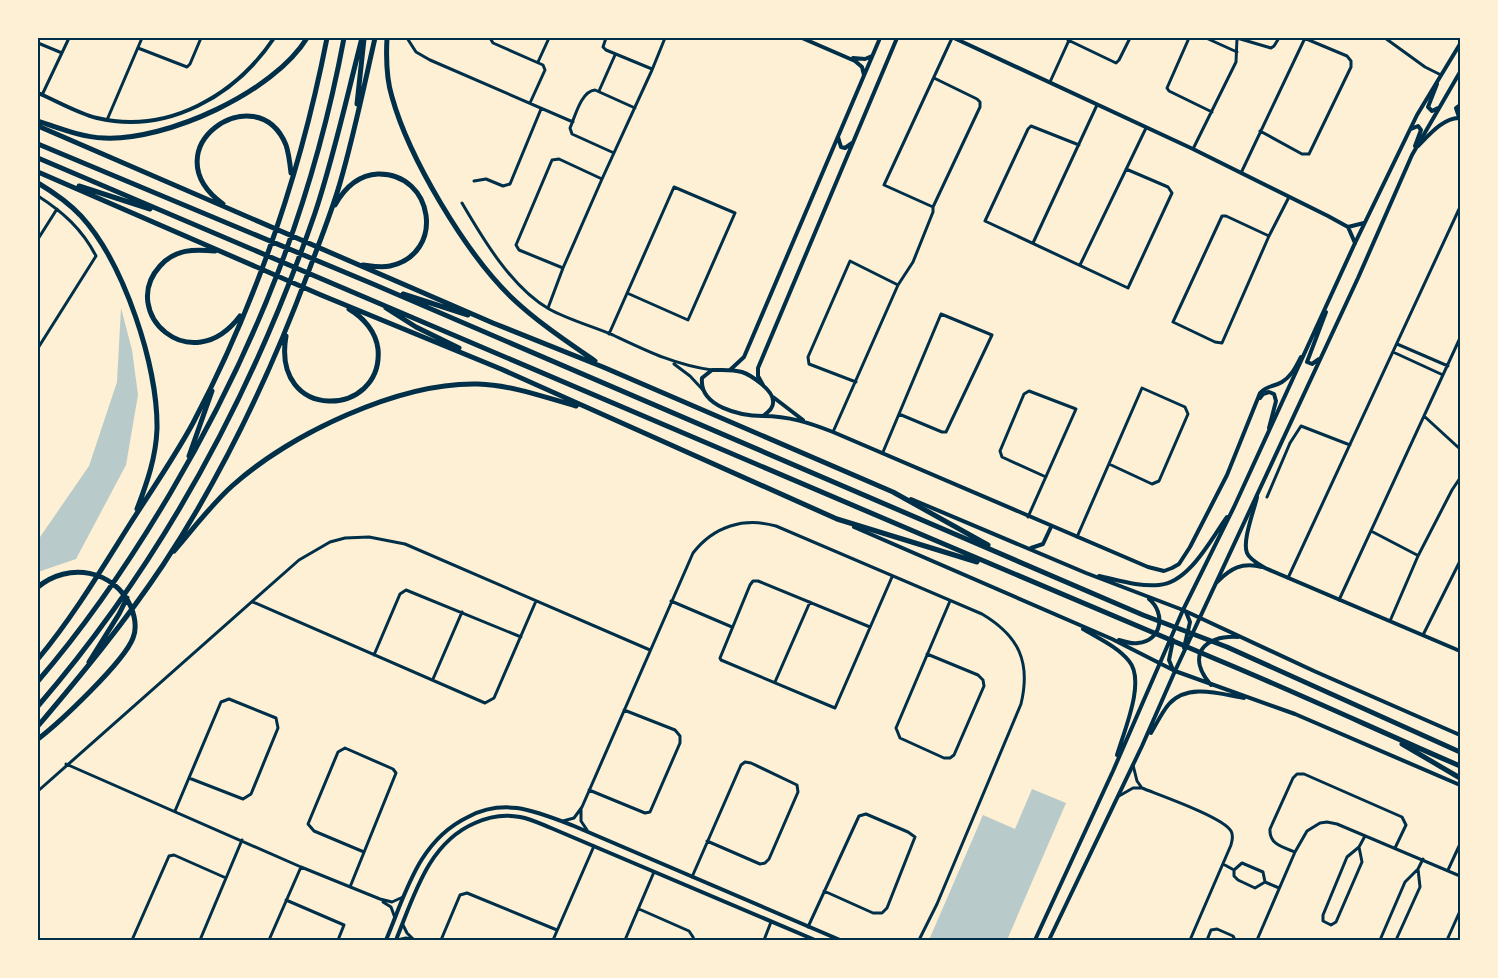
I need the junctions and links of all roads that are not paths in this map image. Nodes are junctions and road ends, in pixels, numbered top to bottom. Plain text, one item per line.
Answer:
1 (69, 38) edge
2 (142, 38) edge
3 (201, 38) edge
4 (274, 38) edge
5 (307, 38) edge
6 (327, 38) edge
7 (344, 38) edge
8 (363, 38) edge
9 (375, 38) edge
10 (387, 38) edge
11 (407, 38) edge
12 (490, 38) edge
13 (549, 38) edge
14 (606, 38) edge
15 (665, 38) edge
16 (802, 38) edge
17 (880, 38) edge
18 (897, 38) edge
19 (953, 38) edge
20 (1130, 38) edge
21 (1189, 38) edge
22 (1206, 38) edge
23 (1237, 38) edge
24 (1279, 38) edge
25 (1304, 38) edge
26 (1385, 38) edge
27 (1069, 39) edge
28 (38, 43) edge
29 (1461, 44) edge
30 (138, 48) junction
31 (1237, 52) junction
32 (62, 53) junction
33 (615, 54) junction
34 (844, 56) junction
35 (872, 56) junction
36 (538, 62) junction
37 (652, 70) junction
38 (1461, 72) edge
39 (864, 75) junction
40 (1440, 76) junction
41 (934, 78) junction
42 (1050, 82) junction
43 (599, 92) junction
44 (40, 94) edge
45 (530, 104) junction
46 (1097, 105) junction
47 (1442, 105) junction
48 (1461, 105) edge
49 (635, 108) junction
50 (541, 109) junction
51 (1212, 112) junction
52 (357, 115) junction
53 (1460, 117) edge
54 (107, 120) junction
55 (38, 121) edge
56 (573, 122) junction
57 (38, 126) edge
58 (1146, 128) junction
59 (1410, 130) junction
60 (1260, 131) junction
61 (838, 137) junction
62 (852, 142) junction
63 (38, 144) edge
64 (1079, 145) junction
65 (1417, 146) junction
66 (1193, 149) junction
67 (614, 153) junction
68 (1412, 155) junction
69 (38, 158) edge
70 (1126, 169) junction
71 (38, 172) edge
72 (1240, 173) junction
73 (291, 178) junction
74 (602, 178) junction
75 (474, 181) dead end
76 (38, 183) edge
77 (66, 183) junction
78 (38, 196) edge
79 (1289, 197) junction
80 (462, 203) dead end
81 (933, 207) junction
82 (1461, 207) edge
83 (57, 209) junction
84 (232, 211) junction
85 (169, 214) junction
86 (330, 214) junction
87 (1366, 222) junction
88 (1348, 227) junction
89 (1269, 236) junction
90 (38, 239) edge
91 (1033, 243) junction
92 (1355, 243) junction
93 (222, 252) junction
94 (357, 265) junction
95 (1080, 265) junction
96 (563, 268) junction
97 (373, 284) junction
98 (898, 285) junction
99 (627, 293) junction
100 (335, 301) junction
101 (375, 301) junction
102 (1327, 306) junction
103 (246, 308) junction
104 (548, 308) junction
105 (493, 323) junction
106 (288, 326) junction
107 (609, 334) junction
108 (1461, 338) edge
109 (1310, 342) junction
110 (1397, 344) junction
111 (38, 348) edge
112 (1393, 352) junction
113 (1322, 356) junction
114 (673, 362) junction
115 (1448, 366) junction
116 (220, 367) junction
117 (603, 367) junction
118 (501, 369) junction
119 (730, 369) junction
120 (712, 370) junction
121 (1443, 375) junction
122 (856, 382) junction
123 (763, 386) junction
124 (703, 390) junction
125 (772, 396) junction
126 (1257, 401) junction
127 (594, 411) junction
128 (899, 414) junction
129 (764, 416) junction
130 (1424, 416) junction
131 (806, 422) junction
132 (1269, 428) junction
133 (833, 432) junction
134 (1282, 442) junction
135 (1290, 443) junction
136 (1350, 445) junction
137 (1461, 449) edge
138 (883, 452) junction
139 (1109, 464) junction
140 (184, 469) junction
141 (1046, 477) junction
142 (1461, 477) edge
143 (893, 492) junction
144 (1258, 493) junction
145 (1267, 497) dead end
146 (1234, 507) junction
147 (1028, 517) junction
148 (134, 518) junction
149 (837, 519) junction
150 (1051, 527) junction
151 (1371, 531) junction
152 (1077, 537) junction
153 (1027, 547) junction
154 (1006, 556) junction
155 (1418, 556) junction
156 (1461, 561) edge
157 (164, 564) junction
158 (1265, 568) junction
159 (1000, 569) junction
160 (1086, 573) junction
161 (138, 576) junction
162 (892, 577) junction
163 (1288, 578) junction
164 (1217, 582) junction
165 (38, 587) edge
166 (1146, 596) junction
167 (1339, 600) junction
168 (536, 601) junction
169 (671, 601) junction
170 (950, 601) junction
171 (253, 602) junction
172 (810, 602) junction
173 (1183, 610) junction
174 (462, 612) junction
175 (1201, 618) junction
176 (1390, 621) junction
177 (1072, 622) junction
178 (1178, 622) junction
179 (732, 627) junction
180 (870, 627) junction
181 (1423, 635) junction
182 (521, 637) junction
183 (1241, 637) junction
184 (1112, 639) junction
185 (650, 650) junction
186 (1461, 651) edge
187 (374, 654) junction
188 (927, 654) junction
189 (38, 659) edge
190 (1181, 659) junction
191 (1158, 663) junction
192 (1175, 671) junction
193 (80, 676) junction
194 (433, 679) junction
195 (38, 681) edge
196 (775, 682) junction
197 (1212, 685) junction
198 (1255, 699) junction
199 (38, 706) edge
200 (624, 710) junction
201 (38, 726) edge
202 (1388, 735) junction
203 (1461, 735) edge
204 (38, 739) edge
205 (1143, 746) junction
206 (1461, 751) edge
207 (66, 764) junction
208 (1133, 765) junction
209 (1461, 766) edge
210 (1113, 771) junction
211 (189, 778) junction
212 (1461, 778) edge
213 (1461, 785) edge
214 (1142, 788) junction
215 (38, 790) edge
216 (590, 790) junction
217 (1118, 797) junction
218 (582, 807) junction
219 (175, 812) junction
220 (561, 820) junction
221 (589, 832) junction
222 (1365, 836) junction
223 (242, 840) junction
224 (708, 840) junction
225 (1461, 844) edge
226 (620, 845) junction
227 (594, 846) junction
228 (1359, 847) junction
229 (1395, 848) junction
230 (364, 852) junction
231 (634, 852) junction
232 (1294, 852) junction
233 (423, 855) junction
234 (615, 855) junction
235 (1423, 859) junction
236 (431, 861) junction
237 (630, 861) junction
238 (1223, 864) junction
239 (301, 867) junction
240 (1418, 869) junction
241 (416, 870) junction
242 (1234, 870) junction
243 (1448, 870) junction
244 (425, 872) junction
245 (654, 872) junction
246 (1461, 876) edge
247 (692, 877) junction
248 (226, 878) junction
249 (1265, 882) junction
250 (350, 887) junction
251 (1279, 888) junction
252 (824, 891) junction
253 (405, 895) junction
254 (380, 899) junction
255 (286, 900) junction
256 (639, 909) junction
257 (1461, 911) edge
258 (395, 919) junction
259 (771, 922) junction
260 (403, 925) junction
261 (808, 927) junction
262 (557, 930) junction
263 (132, 940) edge
264 (200, 940) edge
265 (269, 940) edge
266 (338, 940) edge
267 (386, 940) edge
268 (397, 940) edge
269 (415, 940) edge
270 (441, 940) edge
271 (553, 940) edge
272 (625, 940) edge
273 (694, 940) edge
274 (764, 940) edge
275 (815, 940) edge
276 (838, 940) edge
277 (919, 940) edge
278 (1035, 940) edge
279 (1049, 940) edge
280 (1190, 940) edge
281 (1208, 940) edge
282 (1235, 940) edge
283 (1257, 940) edge
284 (1380, 940) edge
285 (1396, 940) edge
286 (1448, 940) edge

1 - 32 street
2 - 30 street
3 - 30 street
4 - 54 main road
5 - 55 highway
6 - 73 highway
7 - 140 highway
8 - 52 highway
8 - 161 highway
9 - 52 highway
10 - 117 highway
11 - 45 street
12 - 36 street
13 - 36 street
14 - 33 street
15 - 37 street
16 - 34 main road
17 - 35 main road
18 - 62 main road
19 - 41 street
19 - 42 main road
20 - 27 street
21 - 51 street
22 - 31 street
23 - 24 street
23 - 31 street
25 - 60 street
25 - 60 street
26 - 40 street
27 - 42 street
28 - 32 street
29 - 40 main road
30 - 54 street
31 - 51 street
32 - 44 street
33 - 37 street
33 - 43 street
34 - 35 main road
34 - 39 main road
35 - 39 main road
36 - 45 street
37 - 49 street
38 - 47 main road
39 - 61 main road
40 - 47 main road
40 - 59 main road
41 - 81 street
41 - 81 street
42 - 46 main road
43 - 49 street
43 - 56 street
44 - 54 main road
45 - 50 street
46 - 58 main road
46 - 64 street
47 - 65 main road
48 - 53 main road
49 - 67 street
50 - 56 street
50 - 75 street
51 - 66 street
52 - 86 highway
53 - 65 main road
56 - 67 street
57 - 84 highway
58 - 66 main road
58 - 70 street
59 - 68 main road
59 - 87 main road
60 - 72 street
61 - 62 main road
61 - 119 main road
62 - 123 main road
63 - 97 highway
64 - 91 street
64 - 91 street
65 - 68 main road
66 - 72 main road
67 - 74 street
68 - 113 main road
69 - 85 highway
70 - 95 street
70 - 95 street
71 - 77 highway
72 - 79 main road
73 - 84 highway
73 - 103 highway
74 - 96 street
74 - 96 street
76 - 148 highway
77 - 85 highway
77 - 93 highway
78 - 83 street
79 - 88 main road
79 - 89 street
80 - 104 street
81 - 98 street
82 - 110 street
83 - 90 street
83 - 111 street
84 - 94 highway
85 - 101 highway
86 - 94 highway
86 - 106 highway
87 - 88 main road
87 - 92 main road
88 - 92 main road
89 - 89 street
91 - 95 street
92 - 102 main road
93 - 100 highway
93 - 103 highway
94 - 105 highway
96 - 104 street
97 - 105 highway
97 - 154 highway
98 - 122 street
98 - 122 street
99 - 99 street
99 - 107 street
100 - 106 highway
100 - 118 highway
101 - 118 highway
101 - 159 highway
102 - 109 main road
102 - 113 main road
103 - 116 highway
104 - 107 street
105 - 117 highway
106 - 157 highway
107 - 114 street
108 - 115 street
109 - 126 main road
109 - 132 main road
110 - 112 street
110 - 115 street
112 - 121 street
112 - 136 street
113 - 134 main road
114 - 120 street
114 - 124 street
115 - 121 street
116 - 140 highway
116 - 148 highway
117 - 143 highway
118 - 127 highway
119 - 120 main road
119 - 123 main road
120 - 124 main road
121 - 130 street
122 - 133 street
123 - 125 main road
124 - 129 main road
125 - 129 main road
125 - 131 main road
126 - 132 main road
126 - 152 main road
127 - 149 highway
127 - 157 highway
128 - 128 street
128 - 138 street
129 - 131 main road
130 - 137 street
130 - 151 street
131 - 133 main road
132 - 146 main road
133 - 138 main road
134 - 135 street
134 - 144 main road
135 - 136 street
135 - 145 street
136 - 163 street
138 - 147 main road
139 - 139 street
139 - 152 street
140 - 195 highway
141 - 141 street
141 - 147 street
142 - 155 street
143 - 153 main road
143 - 154 highway
144 - 158 main road
144 - 164 main road
146 - 160 main road
146 - 173 main road
147 - 150 main road
148 - 189 highway
149 - 159 highway
149 - 177 main road
150 - 152 main road
150 - 153 main road
151 - 155 street
151 - 167 street
153 - 160 main road
154 - 206 highway
155 - 176 street
156 - 181 street
157 - 193 highway
158 - 163 main road
158 - 164 main road
159 - 202 highway
160 - 166 main road
161 - 193 highway
161 - 199 highway
162 - 169 street
162 - 170 street
162 - 180 street
163 - 167 main road
164 - 175 main road
165 - 204 highway
166 - 173 main road
166 - 184 main road
167 - 176 main road
168 - 171 street
168 - 182 street
168 - 185 street
169 - 179 street
169 - 185 street
170 - 188 street
170 - 277 street
171 - 187 street
171 - 207 street
172 - 179 street
172 - 180 street
172 - 196 street
173 - 175 main road
173 - 178 main road
173 - 190 main road
174 - 182 street
174 - 187 street
174 - 194 street
175 - 183 main road
175 - 190 main road
176 - 181 main road
177 - 184 main road
177 - 210 main road
178 - 191 main road
178 - 192 main road
179 - 196 street
180 - 196 street
181 - 186 main road
182 - 194 street
183 - 197 main road
183 - 203 main road
184 - 191 main road
185 - 200 street
187 - 194 street
188 - 188 street
190 - 192 main road
191 - 192 main road
191 - 210 main road
192 - 197 main road
192 - 205 main road
193 - 201 highway
197 - 198 main road
198 - 205 main road
198 - 213 main road
200 - 216 street
200 - 216 street
202 - 209 highway
202 - 212 highway
205 - 208 main road
207 - 215 street
207 - 219 street
208 - 214 street
208 - 217 main road
210 - 278 main road
211 - 211 street
211 - 219 street
214 - 217 street
214 - 238 street
216 - 218 street
217 - 279 main road
218 - 220 street
218 - 221 street
219 - 223 street
220 - 221 main road
220 - 233 main road
221 - 226 main road
222 - 228 street
222 - 229 street
222 - 232 street
223 - 239 street
223 - 248 street
224 - 224 street
224 - 247 street
225 - 243 street
226 - 231 main road
226 - 234 main road
227 - 234 main road
227 - 236 main road
227 - 262 street
228 - 228 street
229 - 232 street
229 - 235 street
230 - 230 street
230 - 250 street
231 - 237 main road
231 - 247 main road
232 - 251 street
233 - 236 main road
233 - 241 main road
234 - 237 main road
235 - 240 street
235 - 243 street
236 - 244 main road
237 - 245 main road
238 - 242 street
238 - 280 street
239 - 250 street
239 - 255 street
240 - 284 street
240 - 285 street
241 - 244 main road
241 - 253 main road
242 - 249 street
242 - 249 street
243 - 246 street
244 - 260 main road
245 - 256 street
245 - 259 main road
247 - 261 main road
248 - 263 street
248 - 264 street
249 - 251 street
250 - 254 street
251 - 283 street
252 - 252 street
252 - 261 street
253 - 254 street
253 - 258 main road
254 - 258 street
255 - 265 street
255 - 266 street
256 - 272 street
256 - 273 street
257 - 286 street
258 - 267 main road
259 - 274 street
259 - 275 main road
260 - 268 main road
260 - 269 street
261 - 276 main road
262 - 270 street
262 - 271 street
268 - 269 street
281 - 282 street

